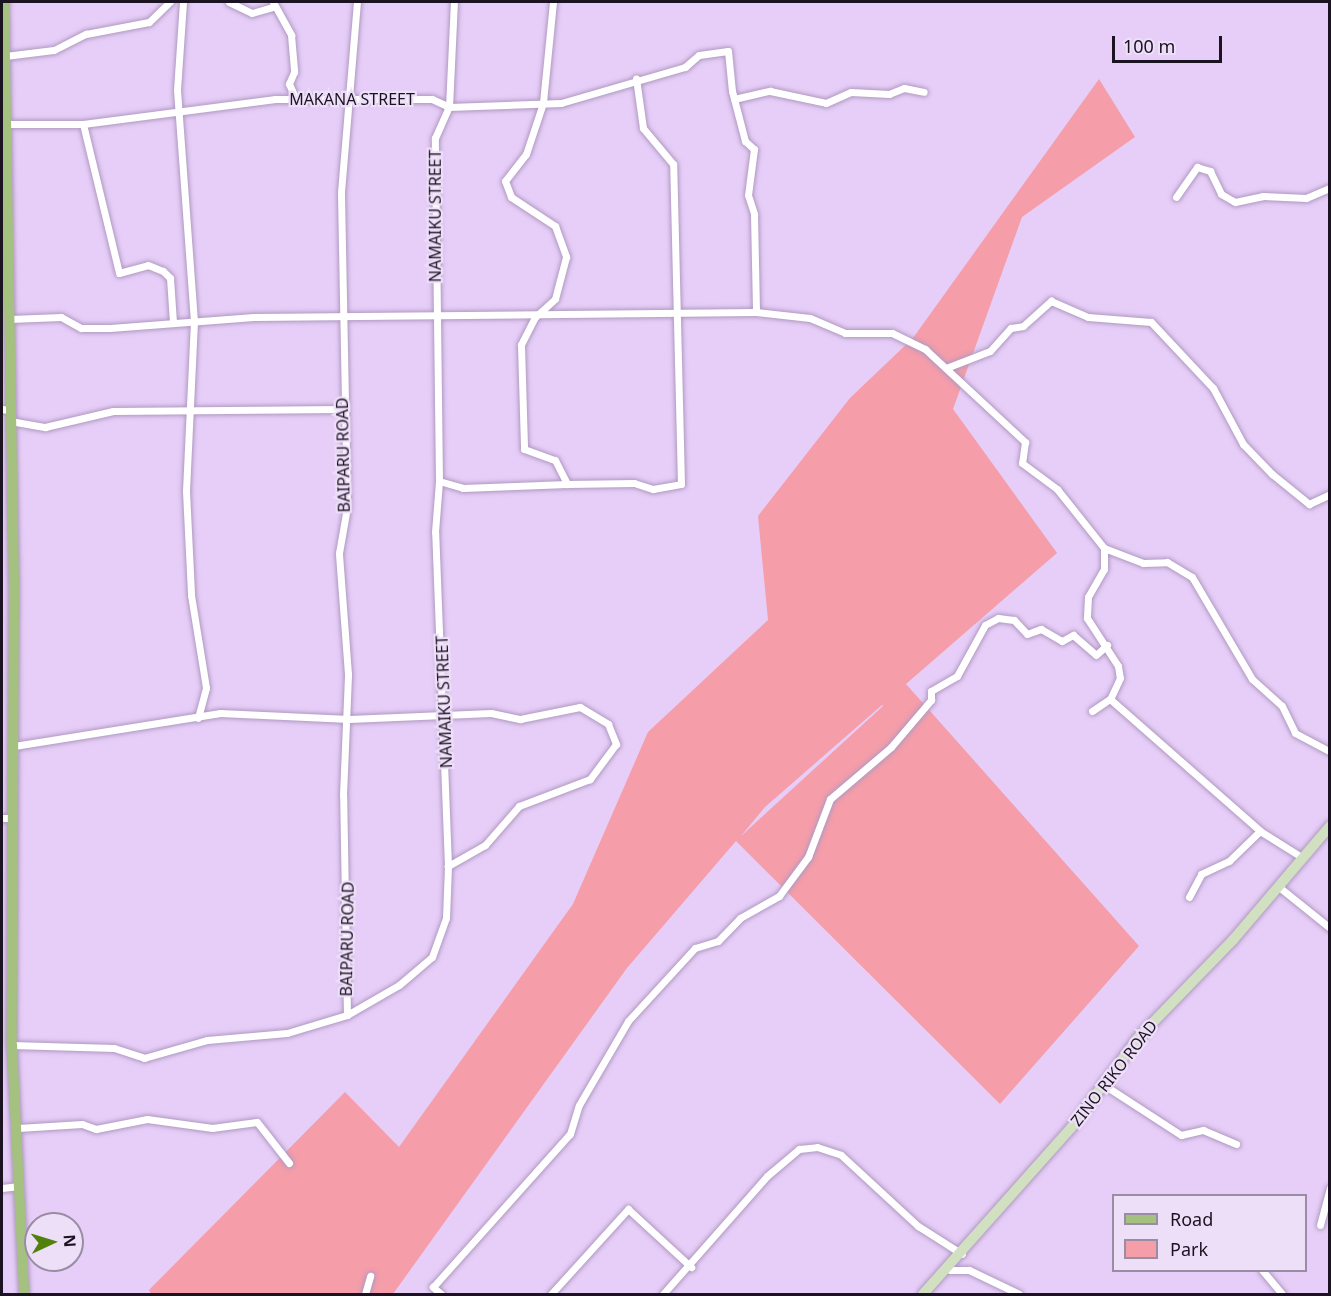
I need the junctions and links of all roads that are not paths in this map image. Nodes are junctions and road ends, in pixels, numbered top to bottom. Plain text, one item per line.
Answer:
1 (4, 2) edge
2 (170, 2) edge
3 (183, 2) edge
4 (229, 2) edge
5 (357, 2) edge
6 (454, 2) edge
7 (553, 2) edge
8 (273, 4) edge
9 (5, 56) junction
10 (636, 78) junction
11 (924, 92) dead end
12 (345, 98) junction
13 (297, 99) junction
14 (735, 99) junction
15 (543, 103) junction
16 (449, 107) junction
17 (179, 108) junction
18 (2, 124) edge
19 (83, 124) junction
20 (1329, 188) edge
21 (1176, 197) dead end
22 (677, 312) junction
23 (756, 312) junction
24 (434, 317) junction
25 (535, 317) junction
26 (343, 318) junction
27 (10, 319) junction
28 (194, 321) junction
29 (173, 322) junction
30 (946, 368) junction
31 (188, 409) junction
32 (342, 409) junction
33 (7, 413) edge
34 (439, 481) junction
35 (567, 484) junction
36 (1329, 494) edge
37 (1104, 548) junction
38 (1107, 645) junction
39 (1110, 699) junction
40 (1092, 711) dead end
41 (198, 718) junction
42 (445, 718) junction
43 (349, 719) junction
44 (14, 746) junction
45 (1329, 752) edge
46 (7, 818) edge
47 (1329, 826) edge
48 (1260, 831) junction
49 (1303, 858) junction
50 (448, 866) junction
51 (1279, 887) junction
52 (1189, 897) dead end
53 (1329, 928) edge
54 (2, 975) edge
55 (15, 976) junction
56 (347, 1015) junction
57 (12, 1045) junction
58 (1104, 1085) junction
59 (18, 1128) junction
60 (1236, 1144) dead end
61 (289, 1163) dead end
62 (19, 1186) junction
63 (2, 1188) edge
64 (1329, 1188) edge
65 (1320, 1225) dead end
66 (963, 1254) junction
67 (691, 1267) junction
68 (950, 1270) junction
69 (1264, 1272) edge
70 (370, 1276) dead end
71 (24, 1294) edge
72 (365, 1294) edge
73 (441, 1294) edge
74 (551, 1294) edge
75 (663, 1294) edge
76 (923, 1294) edge
77 (1019, 1294) edge
78 (1282, 1294) edge

1 - 9 main road
2 - 9 street
3 - 17 street
4 - 8 street
5 - 12 street, BAIPARU ROAD
6 - 16 street, NAMAIKU STREET
7 - 15 street
8 - 13 street
9 - 18 main road
10 - 14 street, MAKANA STREET
10 - 15 street, MAKANA STREET
10 - 22 street
11 - 14 street
12 - 13 street, MAKANA STREET
12 - 16 street, MAKANA STREET
12 - 26 street, BAIPARU ROAD
13 - 17 street, MAKANA STREET
14 - 23 street
15 - 16 street, MAKANA STREET
15 - 25 street
16 - 24 street, NAMAIKU STREET
17 - 19 street, MAKANA STREET
17 - 28 street
18 - 19 street, MAKANA STREET
18 - 27 main road
19 - 29 street
20 - 21 street
22 - 23 street
22 - 25 street
22 - 35 street
23 - 30 street
24 - 25 street
24 - 26 street
24 - 34 street, NAMAIKU STREET
25 - 35 street
26 - 28 street
26 - 32 street, BAIPARU ROAD
27 - 29 street
27 - 33 main road
28 - 29 street
28 - 31 street
30 - 36 street
30 - 37 street
31 - 32 street
31 - 33 street
31 - 41 street
32 - 43 street, BAIPARU ROAD
33 - 44 main road
34 - 35 street
34 - 42 street, NAMAIKU STREET
37 - 38 street
37 - 45 street
38 - 39 street
38 - 73 street
39 - 40 street
39 - 48 street
41 - 43 street
41 - 44 street
42 - 43 street
42 - 50 street, NAMAIKU STREET
42 - 50 street
43 - 56 street, BAIPARU ROAD
44 - 46 main road
46 - 55 main road
47 - 49 street, ZINO RIKO ROAD
48 - 49 street
48 - 52 street
49 - 51 street, ZINO RIKO ROAD
50 - 56 street, NAMAIKU STREET
51 - 53 street
51 - 58 street, ZINO RIKO ROAD
54 - 55 street
55 - 57 main road
56 - 57 street, NAMAIKU STREET
57 - 59 main road
58 - 60 street
58 - 66 street, ZINO RIKO ROAD
59 - 61 street
59 - 62 main road
62 - 63 street
62 - 71 main road
64 - 65 street
66 - 67 street
66 - 68 street, ZINO RIKO ROAD
67 - 74 street
67 - 75 street
68 - 76 street, ZINO RIKO ROAD
68 - 77 street
69 - 78 street
70 - 72 street

